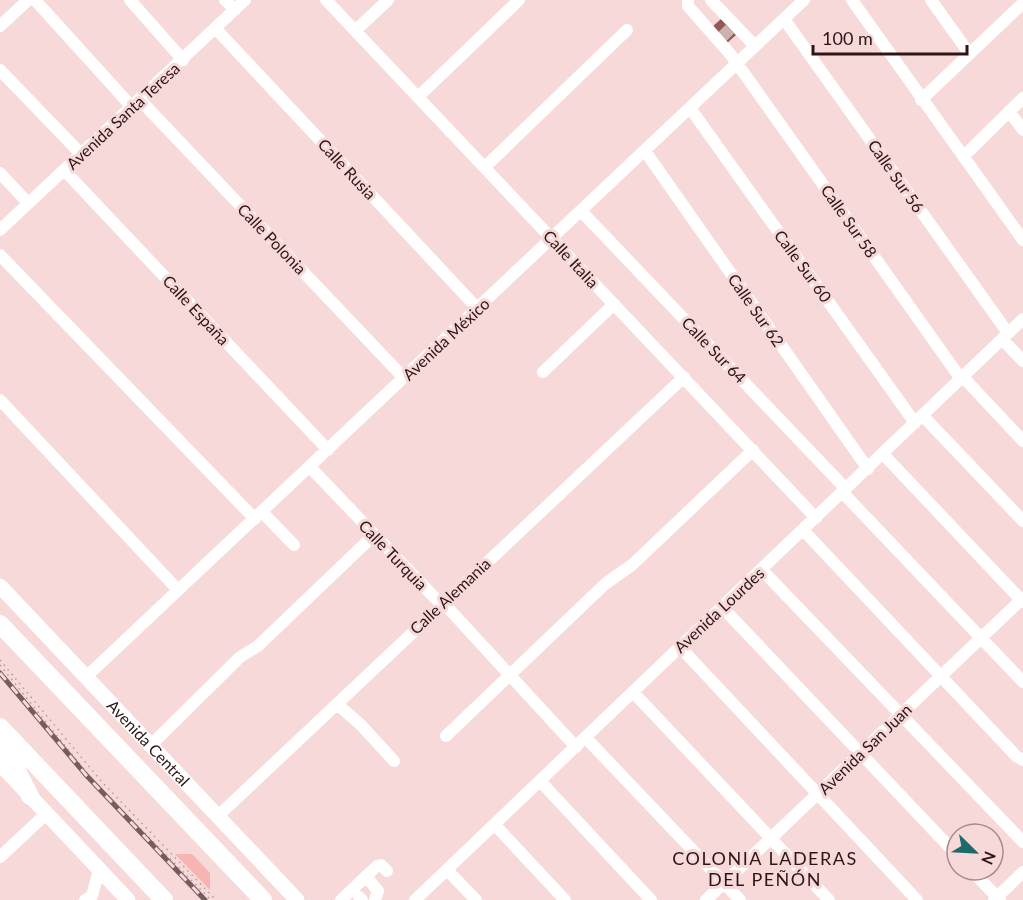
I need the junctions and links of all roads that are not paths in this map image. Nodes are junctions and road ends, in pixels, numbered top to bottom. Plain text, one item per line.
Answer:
1 (28, 0) edge
2 (35, 0) edge
3 (130, 0) edge
4 (225, 0) edge
5 (245, 0) edge
6 (326, 0) edge
7 (388, 0) edge
8 (519, 0) edge
9 (688, 0) edge
10 (711, 0) edge
11 (804, 0) edge
12 (852, 0) edge
13 (931, 0) edge
14 (1017, 4) edge
15 (235, 10) junction
16 (784, 18) junction
17 (0, 26) edge
18 (216, 29) junction
19 (356, 30) junction
20 (627, 30) dead end
21 (726, 33) junction
22 (755, 46) junction
23 (969, 53) junction
24 (183, 60) junction
25 (737, 63) junction
26 (0, 70) edge
27 (419, 96) junction
28 (1023, 98) edge
29 (921, 100) junction
30 (136, 104) junction
31 (690, 108) junction
32 (1010, 111) junction
33 (1023, 130) edge
34 (645, 152) junction
35 (81, 154) junction
36 (964, 156) junction
37 (486, 166) junction
38 (64, 170) junction
39 (0, 173) edge
40 (28, 203) junction
41 (582, 212) junction
42 (0, 230) edge
43 (553, 239) junction
44 (1023, 240) edge
45 (0, 255) edge
46 (614, 304) junction
47 (478, 309) junction
48 (1023, 319) edge
49 (1005, 336) junction
50 (1023, 361) edge
51 (543, 372) dead end
52 (684, 377) junction
53 (404, 378) junction
54 (962, 378) junction
55 (0, 400) edge
56 (919, 420) junction
57 (1023, 441) edge
58 (328, 450) junction
59 (753, 450) junction
60 (882, 454) junction
61 (310, 467) junction
62 (868, 469) junction
63 (845, 491) junction
64 (258, 516) junction
65 (816, 518) junction
66 (1023, 521) edge
67 (803, 530) junction
68 (374, 535) junction
69 (294, 545) dead end
70 (762, 570) junction
71 (0, 586) edge
72 (178, 590) junction
73 (1022, 600) edge
74 (442, 603) junction
75 (722, 608) junction
76 (0, 624) edge
77 (981, 639) junction
78 (680, 647) junction
79 (510, 675) junction
80 (86, 677) junction
81 (940, 677) junction
82 (1023, 682) edge
83 (633, 692) junction
84 (337, 704) junction
85 (901, 714) junction
86 (0, 727) edge
87 (446, 736) dead end
88 (586, 738) junction
89 (151, 745) junction
90 (0, 747) edge
91 (576, 747) junction
92 (860, 754) junction
93 (1023, 760) edge
94 (394, 761) dead end
95 (0, 764) edge
96 (541, 782) junction
97 (819, 793) junction
98 (30, 796) junction
99 (46, 814) junction
100 (218, 816) junction
101 (495, 825) junction
102 (771, 838) junction
103 (945, 843) edge
104 (1023, 843) edge
105 (0, 856) edge
106 (99, 870) junction
107 (447, 870) junction
108 (387, 871) dead end
109 (1023, 872) edge
110 (366, 876) junction
111 (982, 882) edge
112 (724, 883) junction
113 (997, 899) edge
114 (85, 900) edge
115 (128, 900) edge
116 (164, 900) edge
117 (262, 900) edge
118 (297, 900) edge
119 (341, 900) edge
120 (375, 900) edge
121 (415, 900) edge
122 (476, 900) edge
123 (565, 900) edge
124 (651, 900) edge
125 (706, 900) edge
126 (740, 900) edge
127 (829, 900) edge
128 (917, 900) edge

1 - 17 street
2 - 30 street, Calle Polonia
3 - 24 street
4 - 15 street
5 - 15 street, Avenida Santa Teresa
6 - 19 street, Calle Italia
7 - 19 street
8 - 27 street
9 - 21 street
10 - 21 street
11 - 16 street, Avenida México
12 - 29 street
13 - 23 street
14 - 23 street
15 - 18 street, Avenida Santa Teresa
16 - 22 street, Avenida México
16 - 49 street, Calle Sur 56
18 - 24 street, Avenida Santa Teresa
18 - 47 street, Calle Rusia
19 - 27 street, Calle Italia
20 - 37 street
21 - 22 street
21 - 25 street, Calle Sur 58
22 - 25 street, Avenida México
23 - 29 street
24 - 30 street, Avenida Santa Teresa
25 - 31 street, Avenida México
25 - 54 street, Calle Sur 58
26 - 35 street
27 - 37 street, Calle Italia
28 - 32 street
29 - 36 street
30 - 35 street, Avenida Santa Teresa
30 - 53 street, Calle Polonia
31 - 34 street, Avenida México
31 - 56 street, Calle Sur 60
32 - 33 street
32 - 36 street
34 - 41 street, Avenida México
34 - 62 street, Calle Sur 62
35 - 38 street, Avenida Santa Teresa
36 - 44 street
37 - 43 street, Calle Italia
38 - 40 street, Avenida Santa Teresa
38 - 58 street, Calle España
39 - 40 street
40 - 42 street, Avenida Santa Teresa
41 - 43 street, Avenida México
41 - 63 street, Calle Sur 64
43 - 46 street, Calle Italia
43 - 47 street, Avenida México
45 - 64 street
46 - 51 street
46 - 52 street, Calle Italia
47 - 53 street, Avenida México
48 - 49 street, Avenida Lourdes
49 - 50 street, Calle Sur 56
49 - 54 street, Avenida Lourdes
52 - 59 street, Calle Italia
52 - 74 street, Calle Alemania
53 - 58 street, Avenida México
54 - 56 street, Avenida Lourdes
54 - 57 street, Calle Sur 58
55 - 72 street
56 - 60 street, Avenida Lourdes
56 - 66 street, Calle Sur 60
58 - 61 street, Avenida México
59 - 65 street, Calle Italia
59 - 79 street
60 - 62 street, Avenida Lourdes
60 - 73 street
61 - 64 street, Avenida México
61 - 68 street, Calle Turquia
62 - 63 street, Avenida Lourdes
63 - 65 street, Avenida Lourdes
63 - 77 street, Calle Sur 64
64 - 69 street
64 - 72 street, Avenida México
65 - 67 street, Avenida Lourdes
67 - 70 street, Avenida Lourdes
67 - 81 street
68 - 74 street, Calle Turquia
68 - 89 street
70 - 75 street, Avenida Lourdes
70 - 85 street
71 - 80 main road, Avenida Central
72 - 80 street, Avenida México
73 - 77 street, Avenida San Juan
74 - 79 street, Calle Turquia
74 - 84 street, Calle Alemania
75 - 78 street, Avenida Lourdes
75 - 92 street
76 - 117 highway, Avenida Central
77 - 81 street, Avenida San Juan
77 - 82 street, Calle Sur 64
78 - 83 street, Avenida Lourdes
78 - 97 street
79 - 87 street
79 - 91 street, Calle Turquia
80 - 89 main road, Avenida Central
81 - 85 street, Avenida San Juan
81 - 93 street
83 - 88 street, Avenida Lourdes
83 - 102 street
84 - 94 street
84 - 100 street, Calle Alemania
85 - 92 street, Avenida San Juan
85 - 104 street
86 - 116 highway
88 - 91 street, Avenida Lourdes
88 - 112 street
89 - 100 main road, Avenida Central
90 - 98 highway
91 - 96 street, Avenida Lourdes
92 - 97 street, Avenida San Juan
92 - 103 street
95 - 98 main road
96 - 101 street, Avenida Lourdes
96 - 124 street
97 - 102 street, Avenida San Juan
97 - 128 street
98 - 99 main road
99 - 105 street
99 - 106 main road
100 - 118 main road, Avenida Central
101 - 107 street, Avenida Lourdes
101 - 123 street
102 - 112 street, Avenida San Juan
102 - 127 street
106 - 114 street
106 - 115 main road
107 - 121 street, Avenida Lourdes
107 - 122 street
108 - 110 street
109 - 113 street
110 - 119 street
110 - 120 street
111 - 113 street
112 - 125 street, Avenida San Juan
112 - 126 street

